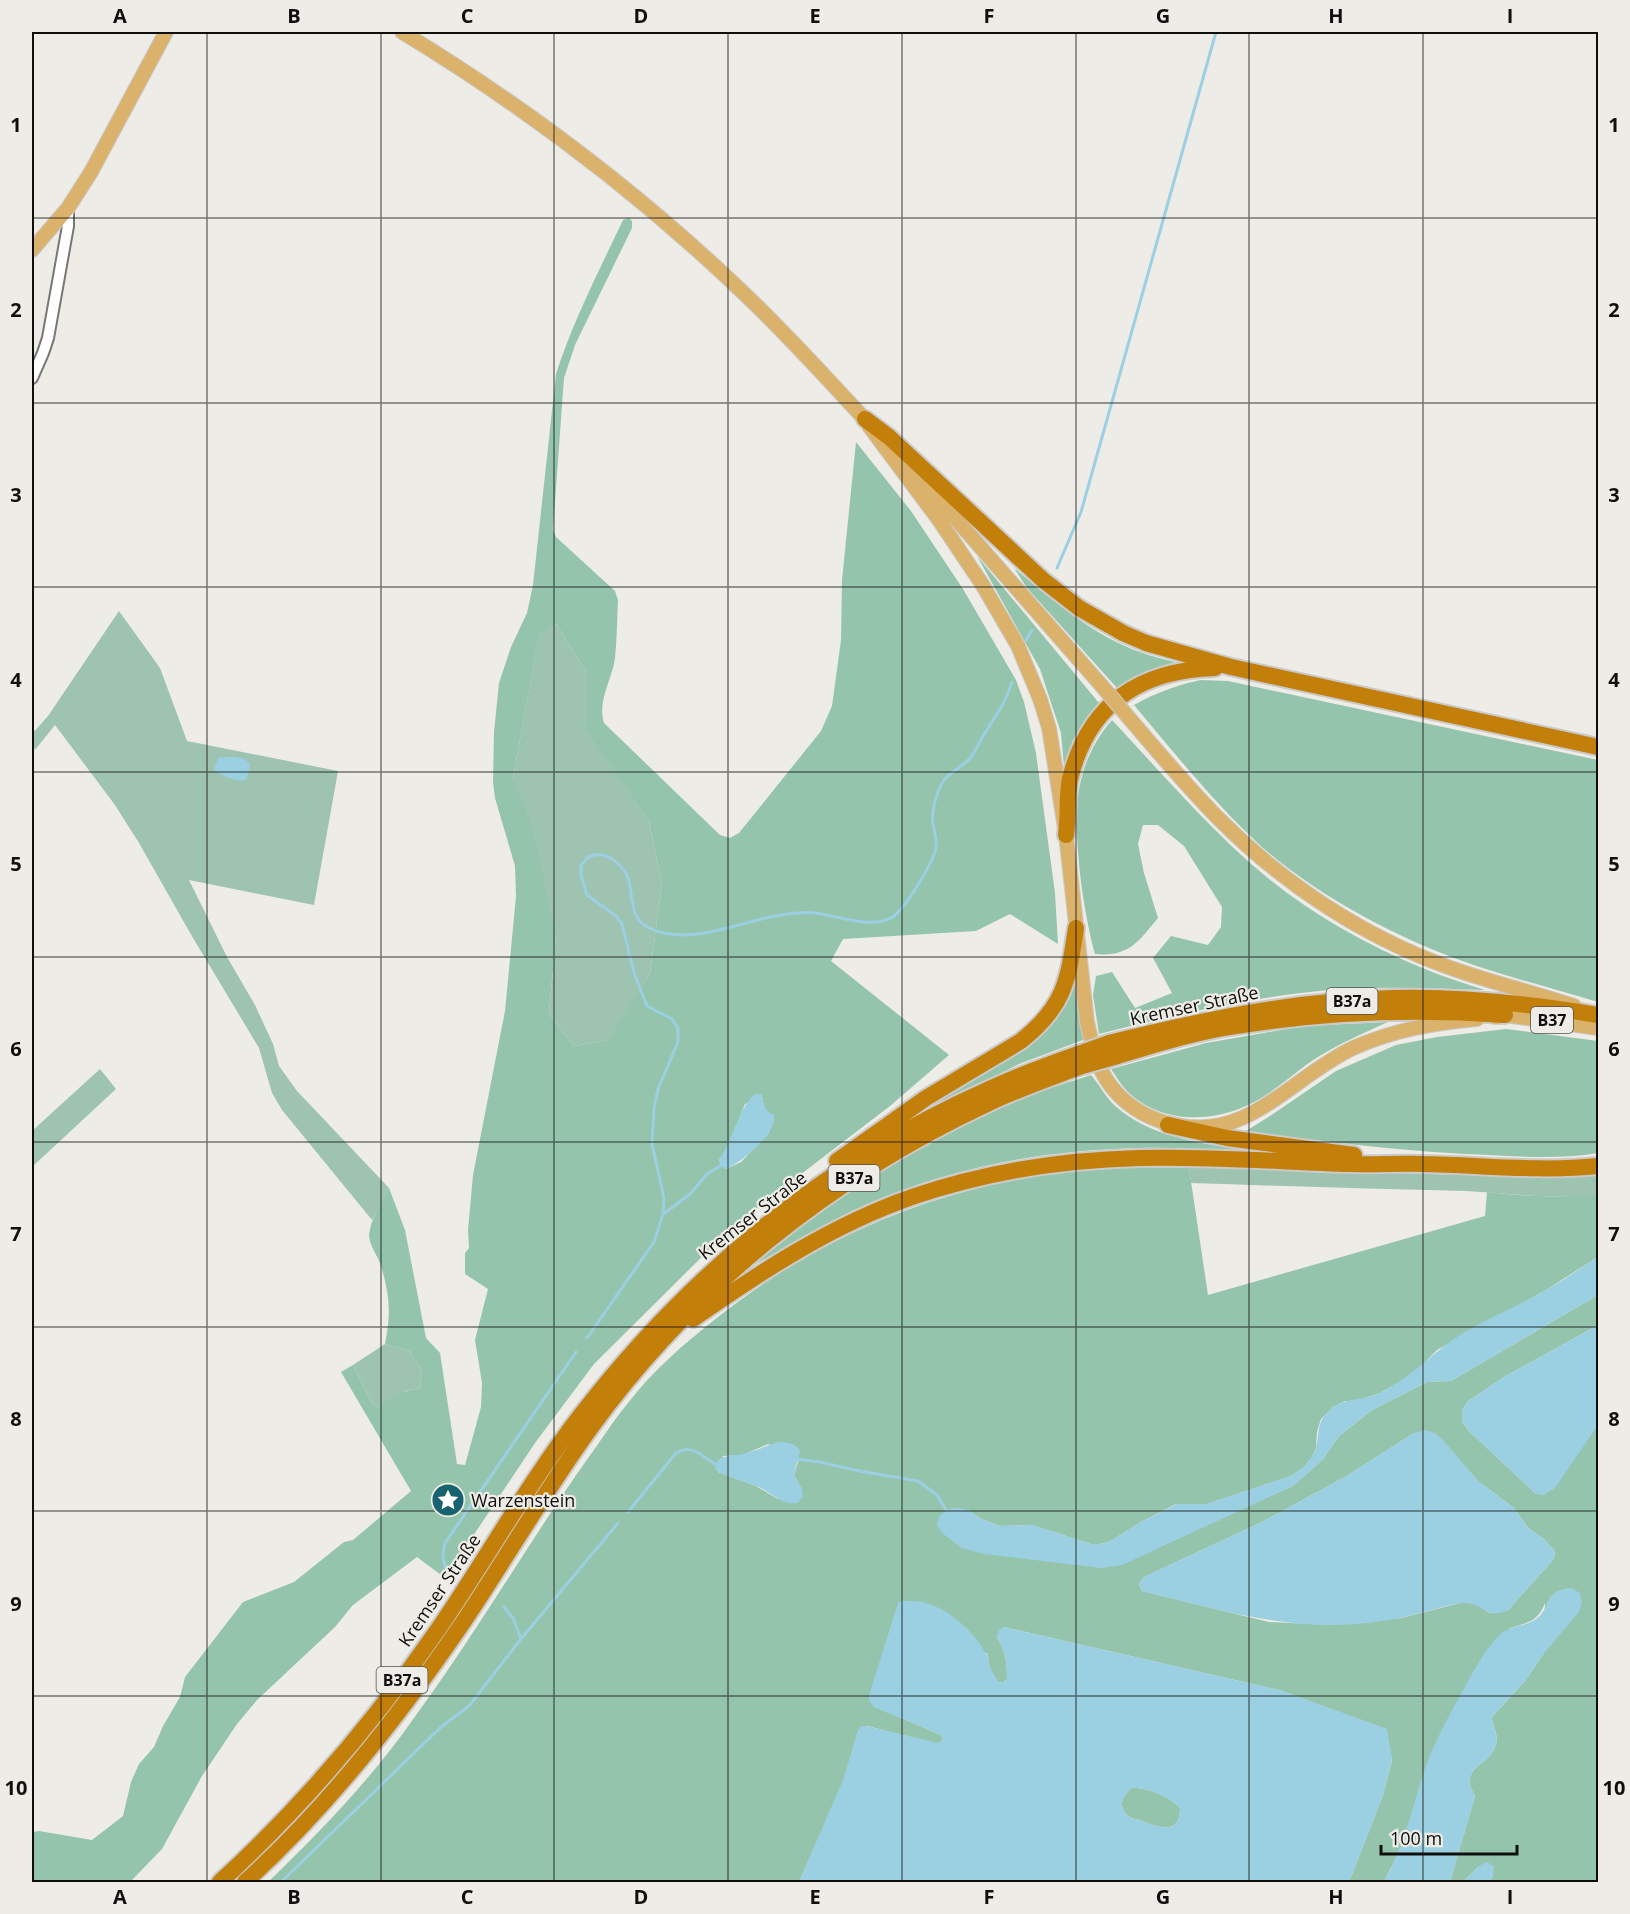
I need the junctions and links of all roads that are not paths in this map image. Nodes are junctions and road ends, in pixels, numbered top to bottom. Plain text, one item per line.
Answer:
1 (166, 32) edge
2 (402, 32) edge
3 (68, 208) junction
4 (32, 250) edge
5 (32, 378) edge
6 (865, 419) junction
7 (1231, 667) junction
8 (1599, 747) edge
9 (1066, 835) junction
10 (1076, 928) junction
11 (1599, 1014) edge
12 (1505, 1015) junction
13 (1599, 1028) edge
14 (1111, 1050) junction
15 (1080, 1060) junction
16 (1168, 1125) junction
17 (1424, 1164) junction
18 (1599, 1166) edge
19 (745, 1240) junction
20 (660, 1342) junction
21 (621, 1377) junction
22 (220, 1882) edge
23 (245, 1882) edge

1 - 3 main road
2 - 6 main road
3 - 4 main road
3 - 5 street
6 - 7 highway
6 - 9 main road
6 - 11 main road, bridge
7 - 8 highway
7 - 9 highway
9 - 10 main road
10 - 16 main road
10 - 19 highway
11 - 14 highway, Kremser Straße / B37a
12 - 13 main road, B37
12 - 14 highway, Kremser Straße / B37a
12 - 16 main road
14 - 15 highway, Kremser Straße / B37a, bridge
15 - 19 highway, Kremser Straße / B37a
15 - 20 highway, Kremser Straße / B37a
16 - 17 highway
17 - 18 highway
17 - 20 highway
19 - 21 highway, Kremser Straße / B37a
20 - 21 highway, Kremser Straße / B37a
21 - 22 highway, Kremser Straße / B37a
21 - 23 highway, Kremser Straße / B37a

